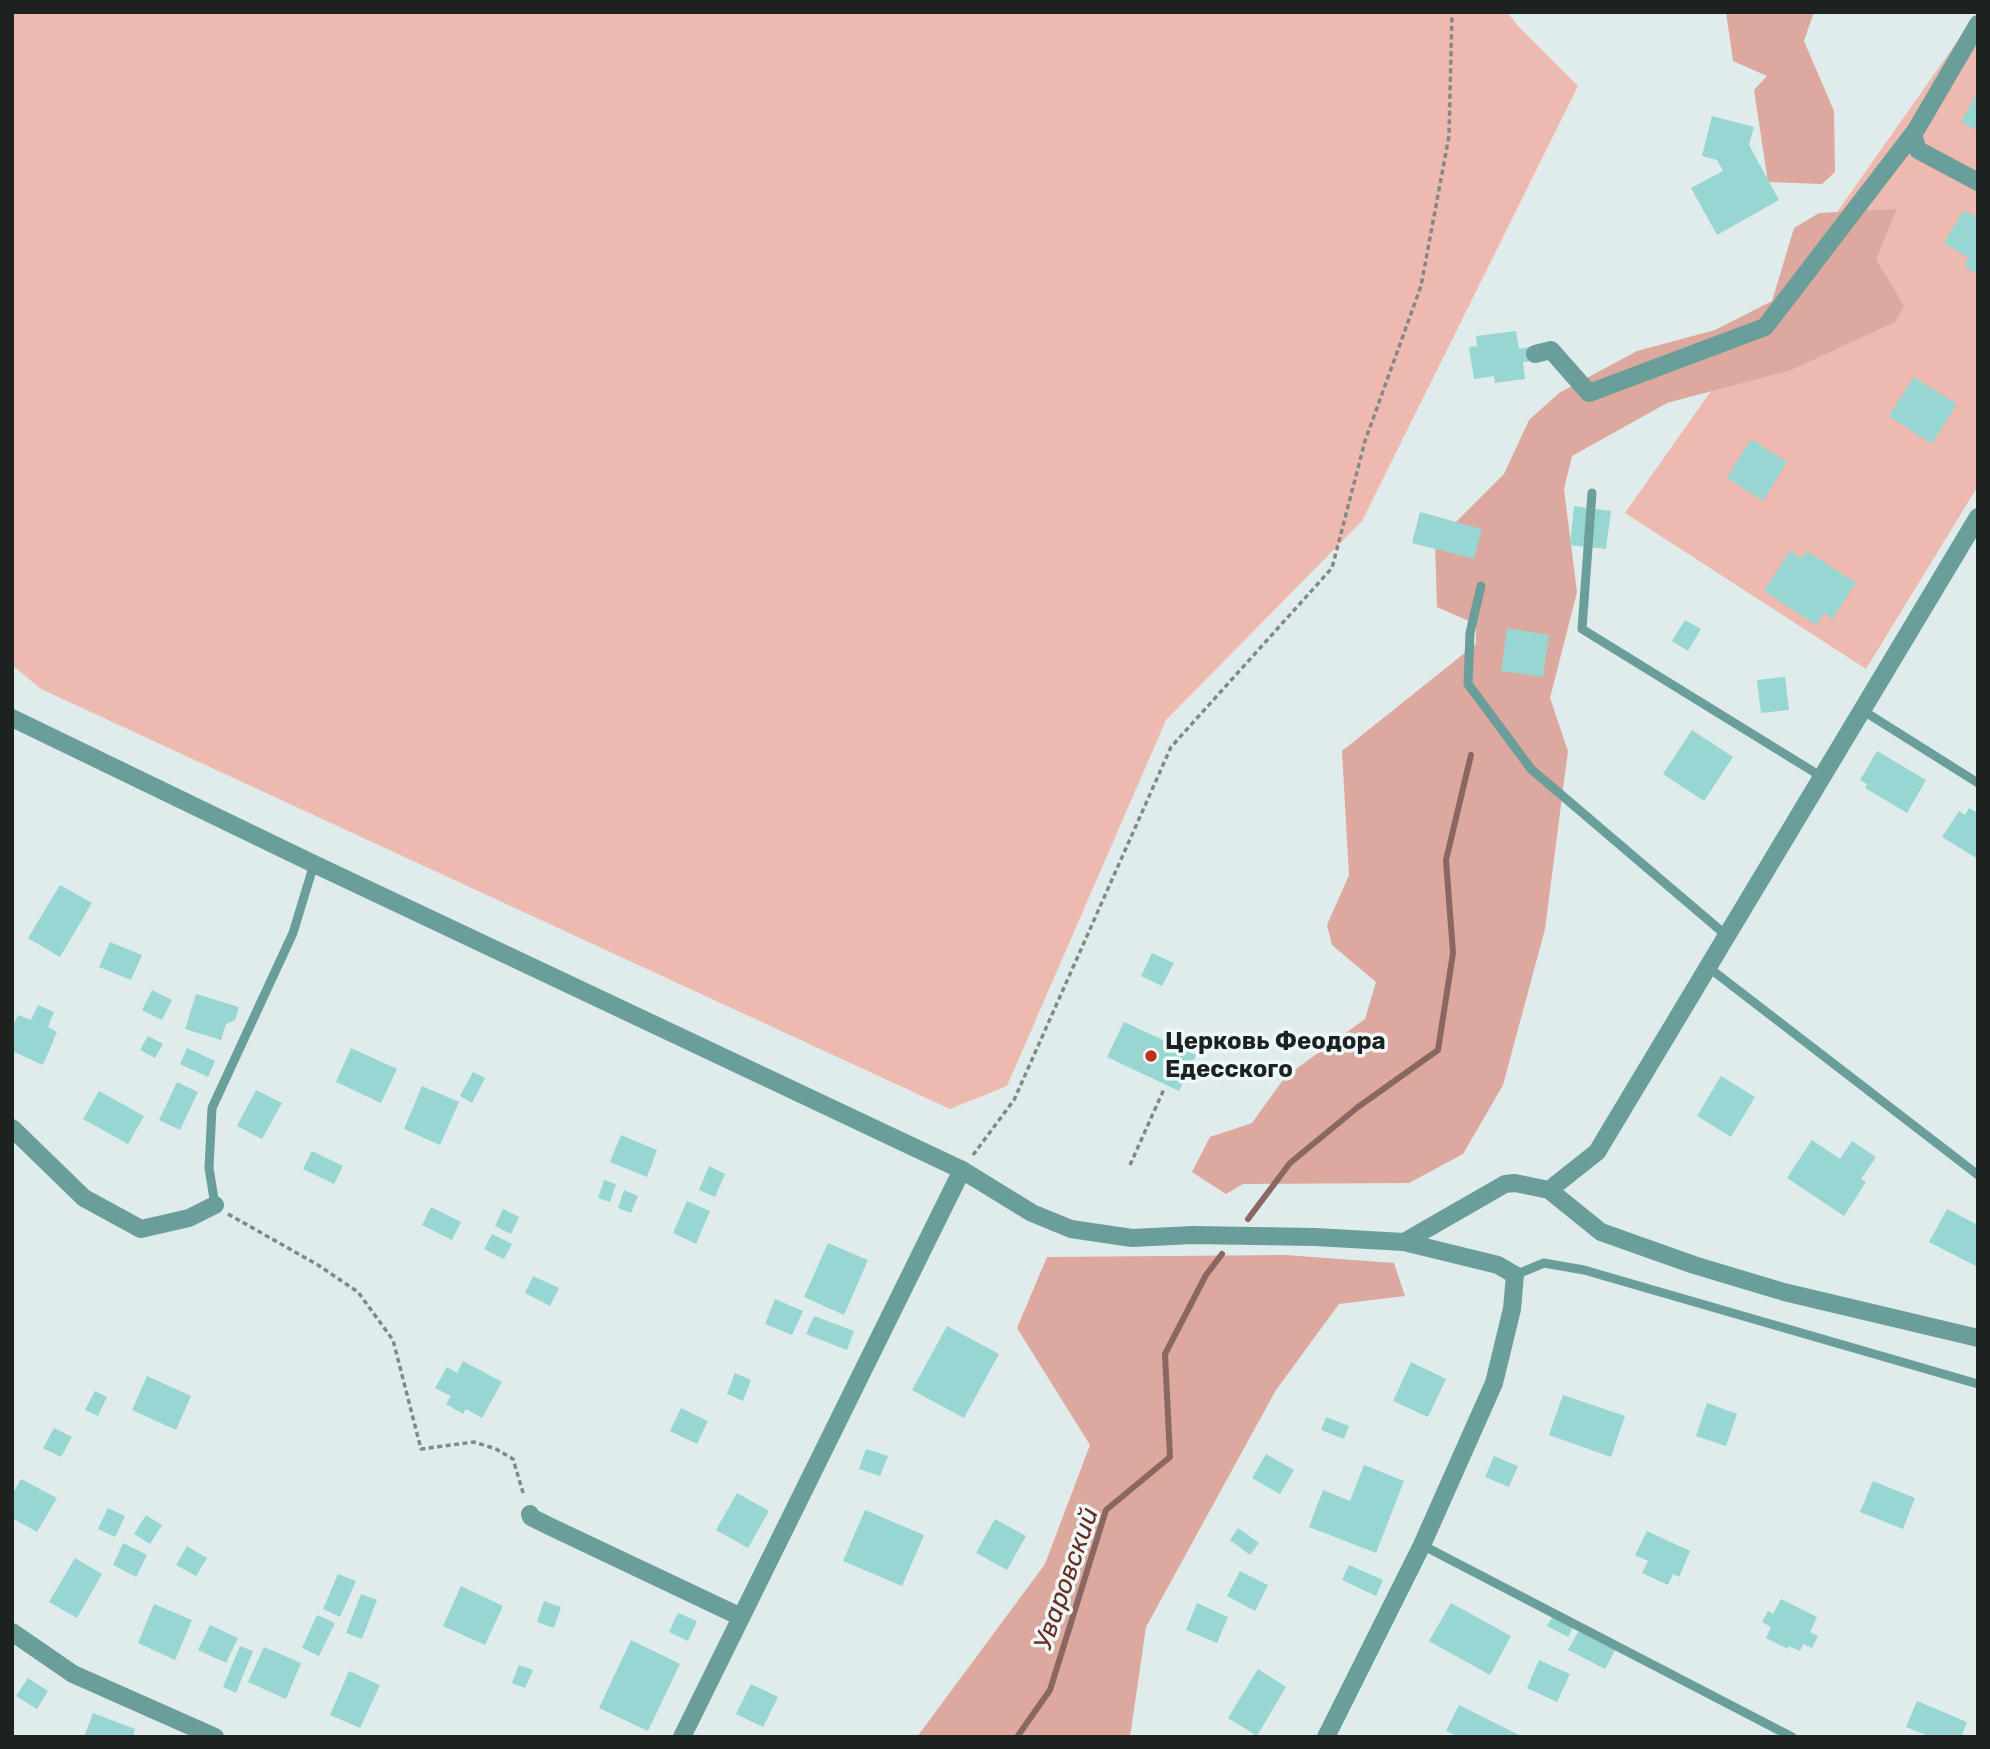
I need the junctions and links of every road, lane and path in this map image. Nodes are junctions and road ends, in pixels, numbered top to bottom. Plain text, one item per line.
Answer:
1 (1452, 12) edge
2 (1978, 24) edge
3 (1916, 130) junction
4 (1978, 182) edge
5 (1535, 354) dead end
6 (1592, 493) dead end
7 (1978, 517) edge
8 (1481, 586) dead end
9 (1862, 710) junction
10 (12, 718) edge
11 (1822, 778) junction
12 (1978, 783) edge
13 (314, 864) junction
14 (1727, 936) junction
15 (1708, 967) junction
16 (1164, 1089) dead end
17 (12, 1128) edge
18 (1130, 1165) dead end
19 (961, 1170) junction
20 (1978, 1175) edge
21 (1549, 1190) junction
22 (215, 1205) junction
23 (1404, 1242) junction
24 (1515, 1275) junction
25 (1978, 1338) edge
26 (1978, 1384) edge
27 (530, 1514) joint
28 (1422, 1545) junction
29 (741, 1617) junction
30 (12, 1632) edge
31 (215, 1737) edge
32 (682, 1737) edge
33 (1326, 1737) edge
34 (1792, 1737) edge

1 - 19 path
2 - 3 street
3 - 4 street
3 - 5 street
6 - 11 lane
7 - 9 street
8 - 14 lane
9 - 11 street
9 - 12 lane
10 - 13 street
11 - 14 street
13 - 19 street
13 - 22 lane
14 - 15 street
15 - 20 lane
15 - 21 street
16 - 18 path
17 - 22 street
19 - 23 street
19 - 29 street
21 - 23 street
21 - 25 street
22 - 27 path
23 - 24 street
24 - 26 lane
24 - 28 street
27 - 29 street
28 - 33 street
28 - 34 lane
29 - 32 street
30 - 31 street

